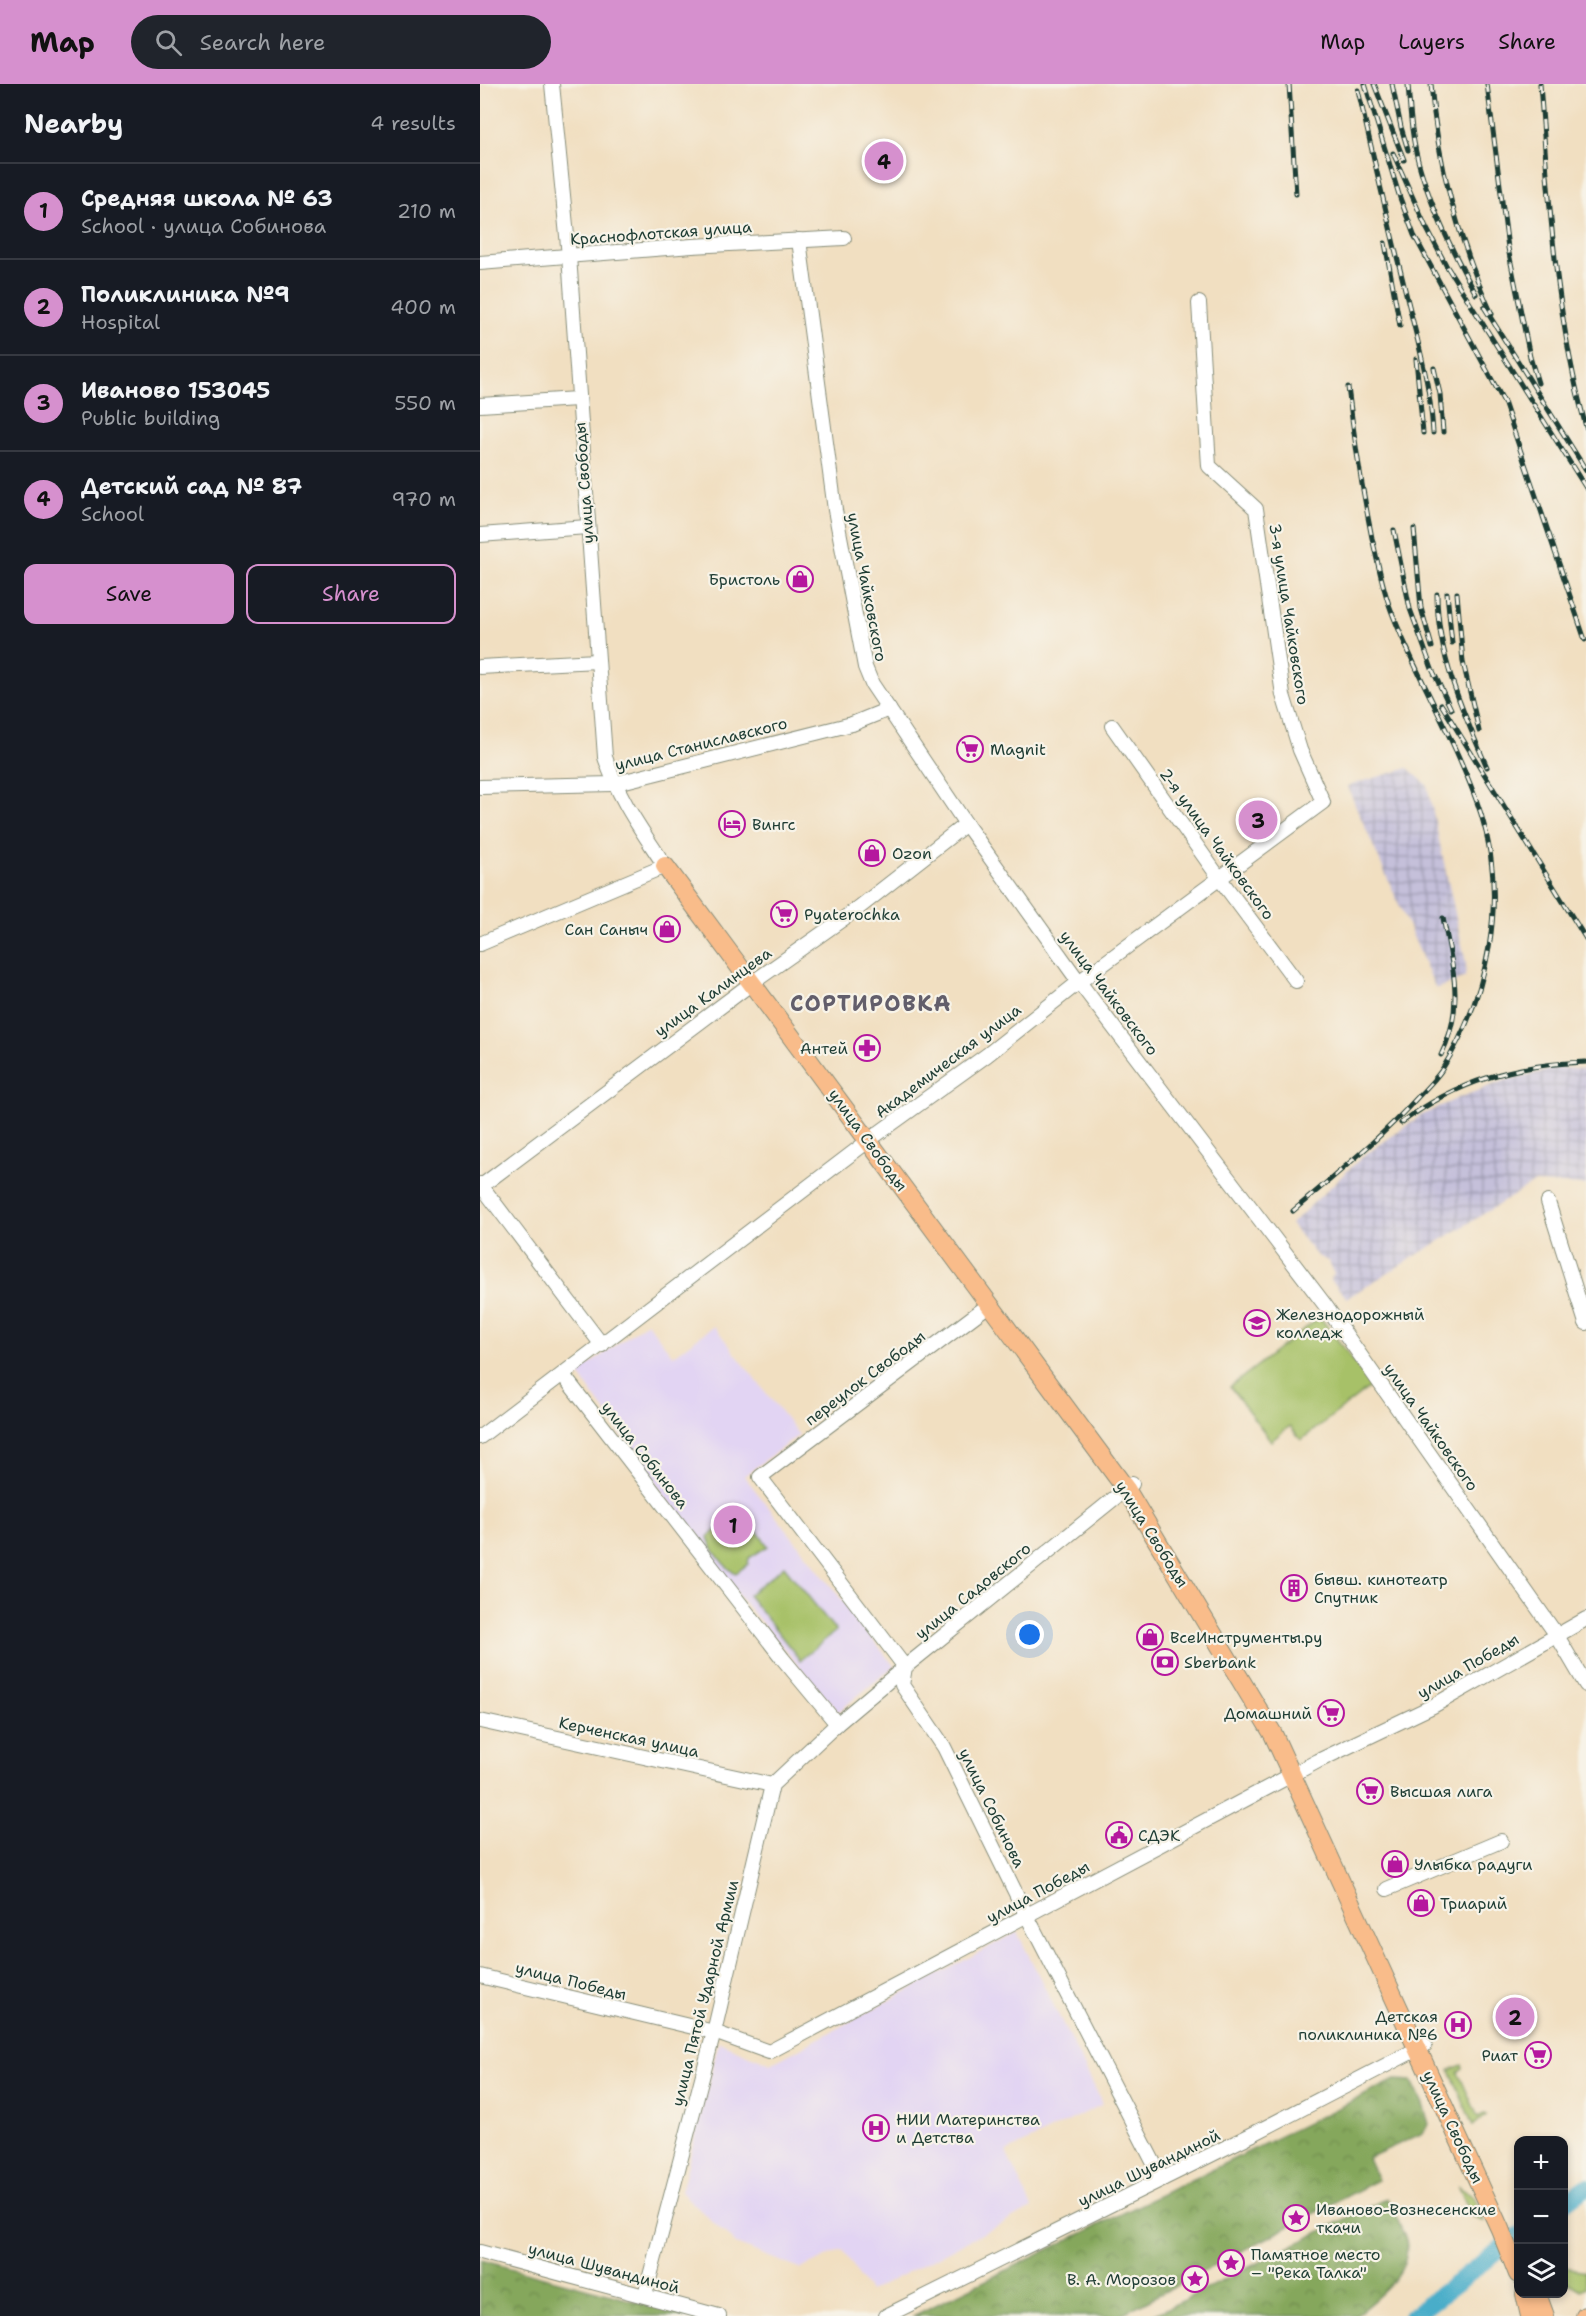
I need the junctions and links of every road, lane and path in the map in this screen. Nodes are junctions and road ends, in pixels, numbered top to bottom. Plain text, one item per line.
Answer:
1 (552, 84) edge
2 (844, 238) dead end
3 (800, 240) junction
4 (568, 256) junction
5 (480, 263) edge
6 (1200, 303) dead end
7 (578, 399) junction
8 (480, 405) edge
9 (587, 527) junction
10 (480, 535) edge
11 (597, 661) junction
12 (480, 667) edge
13 (890, 709) junction
14 (1112, 726) dead end
15 (613, 784) junction
16 (480, 787) edge
17 (1323, 802) joint
18 (966, 824) junction
19 (665, 866) junction
20 (1220, 879) junction
21 (480, 944) edge
22 (755, 981) junction
23 (1296, 981) dead end
24 (1079, 982) junction
25 (872, 1138) junction
26 (480, 1186) edge
27 (1548, 1202) dead end
28 (990, 1304) junction
29 (1586, 1323) edge
30 (602, 1345) junction
31 (563, 1375) junction
32 (480, 1437) edge
33 (760, 1477) joint
34 (1129, 1487) junction
35 (1586, 1619) edge
36 (1556, 1634) junction
37 (905, 1667) junction
38 (1586, 1686) edge
39 (480, 1721) edge
40 (837, 1724) junction
41 (1296, 1773) junction
42 (772, 1785) junction
43 (1501, 1841) dead end
44 (1388, 1889) dead end
45 (1027, 1916) junction
46 (480, 1976) edge
47 (714, 2032) junction
48 (1421, 2047) junction
49 (1162, 2180) junction
50 (480, 2252) edge
51 (1514, 2255) edge
52 (645, 2295) junction
53 (1526, 2298) edge
54 (1538, 2298) edge
55 (718, 2316) edge
56 (886, 2316) edge
57 (1530, 2316) edge
58 (1545, 2316) edge

1 - 4 street, улица Свободы
2 - 3 street, Краснофлотская улица
3 - 4 street, Краснофлотская улица
3 - 13 street, улица Чайковского
4 - 5 street, Краснофлотская улица
4 - 7 street, улица Свободы
6 - 17 street, 3-я улица Чайковского
7 - 8 street
7 - 9 street, улица Свободы
9 - 10 street
9 - 11 street, улица Свободы
11 - 12 street
11 - 15 street, улица Свободы
13 - 15 street, улица Станиславского
13 - 18 street, улица Чайковского
14 - 20 street, 2-я улица Чайковского
15 - 16 street, улица Станиславского
15 - 19 street, улица Свободы
17 - 20 street, Академическая улица
18 - 22 street, улица Калинцева
18 - 24 street, улица Чайковского
19 - 21 street
19 - 22 main road, улица Свободы
20 - 23 street, 2-я улица Чайковского
20 - 24 street, Академическая улица
22 - 25 main road, улица Свободы
22 - 26 street, улица Калинцева
24 - 25 street, Академическая улица
24 - 36 street, улица Чайковского
25 - 28 main road, улица Свободы
25 - 30 street, Академическая улица
25 - 34 main road, улица Свободы
26 - 30 street
27 - 29 street
28 - 33 street, переулок Свободы
28 - 34 main road, улица Свободы
30 - 31 street, Академическая улица
31 - 32 street, Академическая улица
31 - 40 street, улица Собинова
33 - 37 street, улица Собинова
34 - 37 street, улица Садовского
34 - 41 main road, улица Свободы
35 - 36 street, улица Победы
36 - 38 street, улица Чайковского
36 - 41 street, улица Победы
37 - 40 street, улица Садовского
37 - 45 street, улица Собинова
39 - 42 street, Керченская улица
40 - 42 street
41 - 45 street, улица Победы
41 - 48 main road, улица Свободы
42 - 47 street, улица Пятой Ударной Армии
43 - 44 street
45 - 47 street, улица Победы
45 - 49 street, улица Собинова
46 - 47 street, улица Победы
47 - 52 street, улица Пятой Ударной Армии
48 - 49 street, улица Шувандиной
48 - 51 main road, улица Свободы
49 - 56 street, улица Шувандиной
50 - 52 street, улица Шувандиной
52 - 55 street, улица Шувандиной
53 - 57 main road
54 - 58 main road

